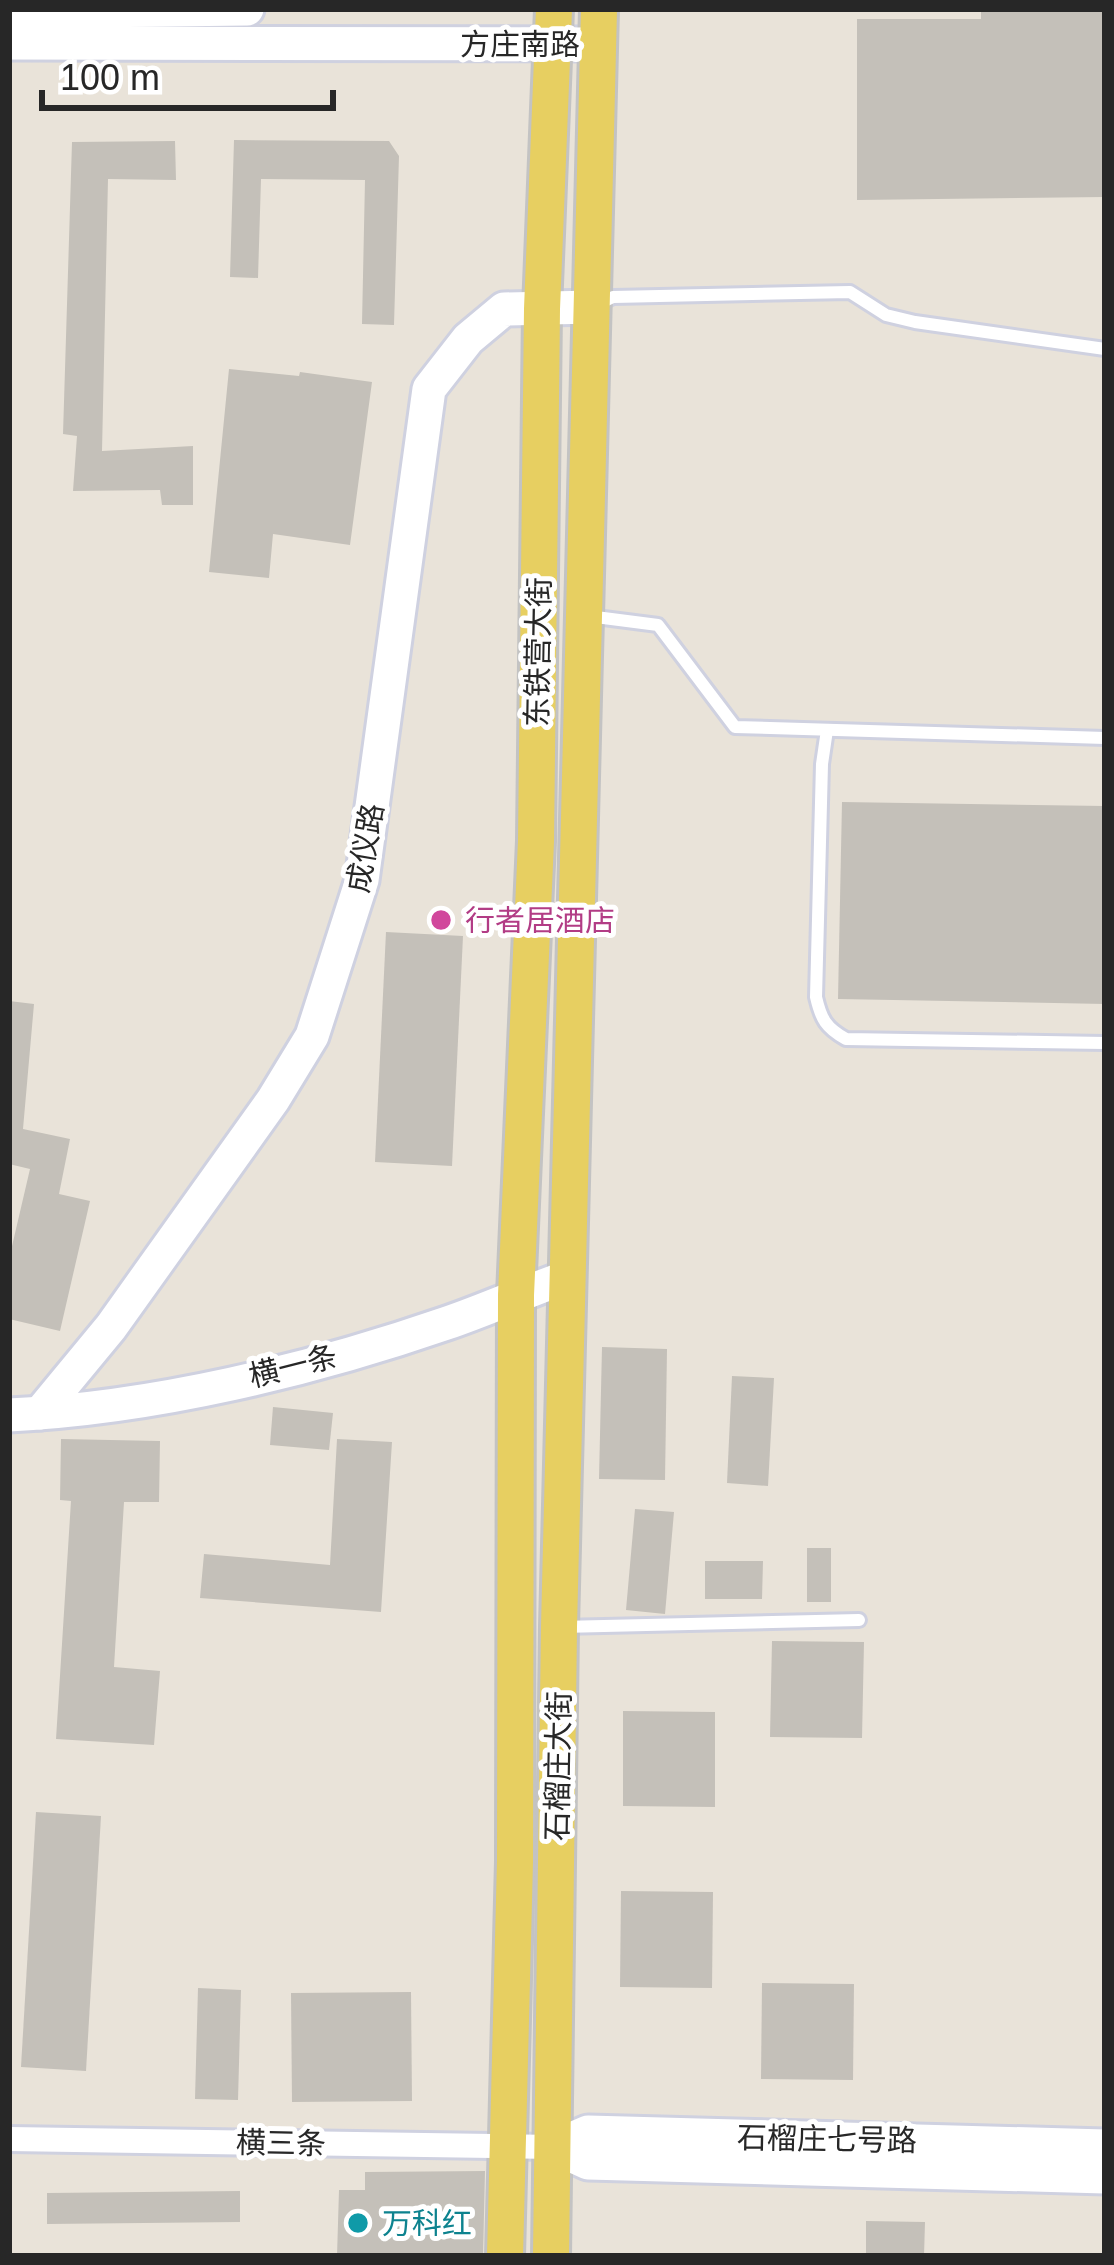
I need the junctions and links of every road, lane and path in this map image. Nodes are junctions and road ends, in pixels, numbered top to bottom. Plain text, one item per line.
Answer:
1 (248, 9) edge
2 (9, 12) edge
3 (552, 26) edge
4 (598, 27) edge
5 (9, 43) edge
6 (592, 307) junction
7 (542, 309) junction
8 (1105, 349) edge
9 (583, 616) junction
10 (827, 730) junction
11 (1105, 738) edge
12 (1105, 1043) edge
13 (567, 1277) junction
14 (516, 1295) junction
15 (24, 1414) edge
16 (859, 1620) dead end
17 (560, 1627) junction
18 (9, 2139) edge
19 (507, 2146) junction
20 (553, 2146) junction
21 (1105, 2146) edge
22 (1105, 2177) edge
23 (505, 2256) edge
24 (551, 2256) edge

1 - 2 main road
3 - 4 main road, 方庄南路
3 - 5 main road, 方庄南路
3 - 7 main road, 东铁营大街
4 - 6 main road, 东铁营大街
6 - 7 main road, 成仪路
6 - 8 lane
6 - 9 main road, 东铁营大街
7 - 14 main road, 东铁营大街
7 - 15 main road, 成仪路
9 - 10 lane
9 - 13 main road, 东铁营大街
10 - 11 lane
10 - 12 lane
13 - 14 main road, 横一条
13 - 17 main road, 石榴庄大街
14 - 15 main road, 横一条
14 - 19 main road, 石榴庄大街
16 - 17 lane
17 - 20 main road, 石榴庄大街
18 - 19 street, 横三条
19 - 20 street, 横三条
19 - 23 main road, 石榴庄大街
20 - 21 main road, 石榴庄七号路
20 - 22 main road, 石榴庄七号路
20 - 24 main road, 石榴庄大街

